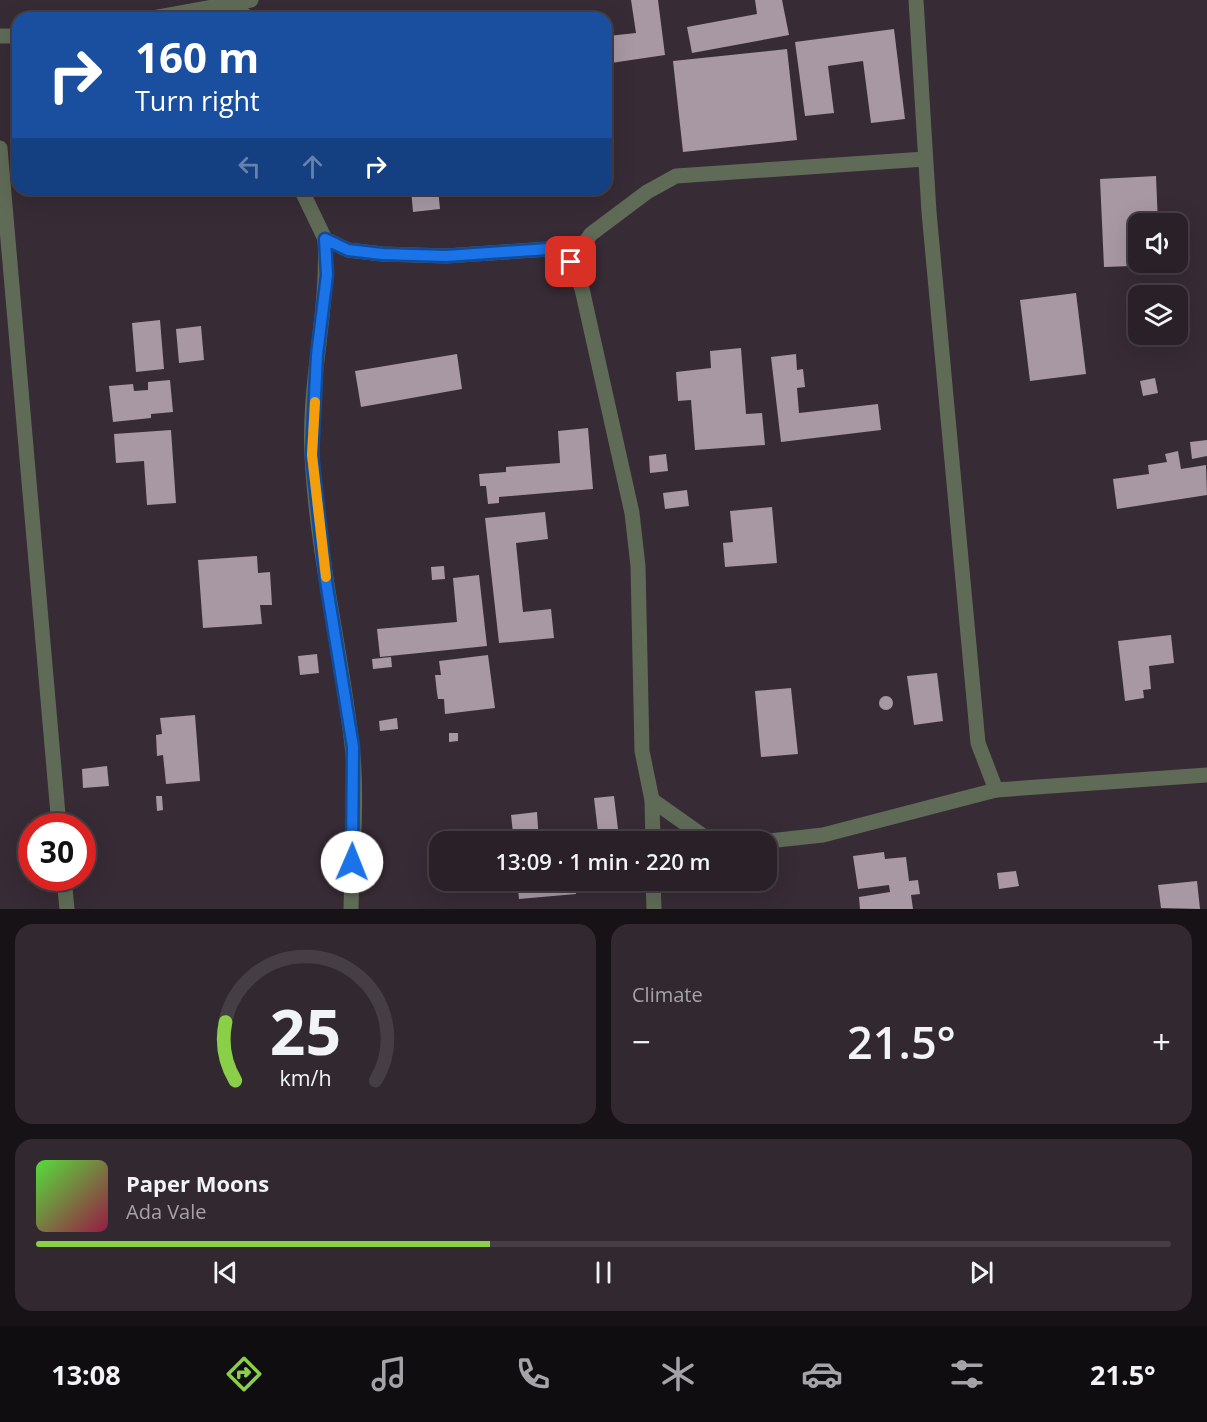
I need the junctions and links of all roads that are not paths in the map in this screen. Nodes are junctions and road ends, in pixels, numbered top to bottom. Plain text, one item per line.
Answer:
1 (251, 0) edge
2 (916, 0) edge
3 (230, 5) junction
4 (189, 12) edge
5 (240, 12) edge
6 (0, 148) edge
7 (925, 159) junction
8 (304, 195) edge
9 (325, 239) junction
10 (571, 262) junction
11 (1207, 775) edge
12 (996, 790) junction
13 (652, 800) junction
14 (58, 813) edge
15 (653, 831) edge
16 (696, 831) edge
17 (777, 840) edge
18 (65, 891) edge
19 (653, 891) edge
20 (67, 909) edge
21 (351, 909) edge
22 (654, 909) edge

1 - 3 street
2 - 7 street
3 - 4 street
3 - 5 street
6 - 14 street
7 - 10 street
7 - 12 street
8 - 9 street
9 - 10 street
9 - 21 street
10 - 13 street
11 - 12 street
12 - 17 street
13 - 15 street
13 - 16 street
18 - 20 street
19 - 22 street

